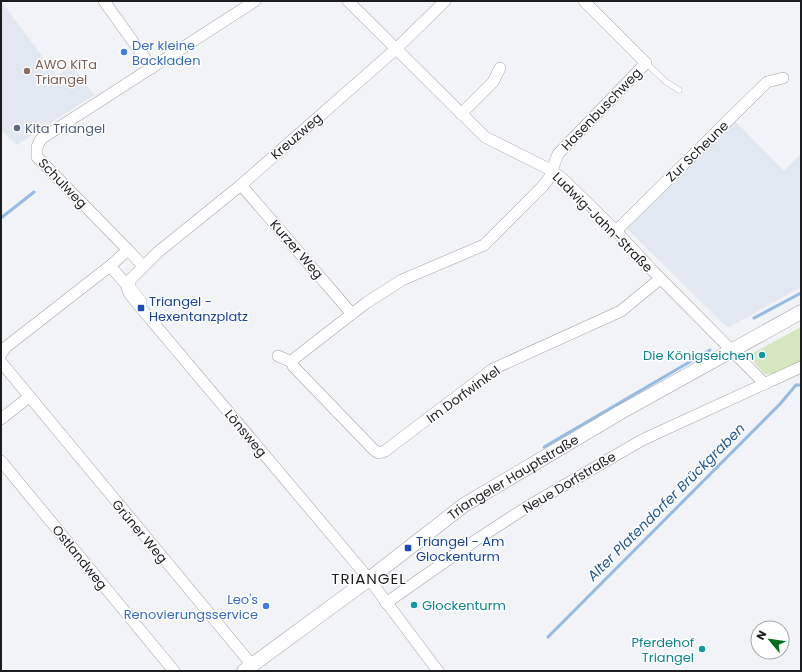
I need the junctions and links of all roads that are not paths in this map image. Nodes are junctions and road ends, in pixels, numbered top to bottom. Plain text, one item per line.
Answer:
1 (104, 1) edge
2 (255, 1) edge
3 (348, 1) edge
4 (445, 1) edge
5 (584, 1) edge
6 (396, 48) junction
7 (646, 63) junction
8 (152, 68) junction
9 (500, 68) dead end
10 (783, 78) dead end
11 (679, 90) dead end
12 (461, 114) junction
13 (551, 170) junction
14 (241, 185) junction
15 (616, 231) junction
16 (128, 250) junction
17 (110, 266) junction
18 (143, 266) junction
19 (660, 279) junction
20 (129, 282) junction
21 (801, 312) edge
22 (352, 314) junction
23 (731, 350) junction
24 (1, 354) edge
25 (278, 356) dead end
26 (1, 362) edge
27 (292, 362) junction
28 (801, 368) edge
29 (765, 384) junction
30 (28, 397) junction
31 (1, 419) edge
32 (1, 461) edge
33 (369, 579) junction
34 (386, 603) junction
35 (248, 668) edge
36 (174, 671) edge
37 (438, 671) edge

1 - 8 street
2 - 8 street, Schulweg
3 - 6 street, Ludwig-Jahn-Straße
4 - 6 street, Kreuzweg
5 - 7 street, Hasenbuschweg
6 - 12 street, Ludwig-Jahn-Straße
6 - 14 street, Kreuzweg
7 - 11 lane
7 - 13 street, Hasenbuschweg
8 - 16 street, Schulweg
9 - 12 street
10 - 15 street, Zur Scheune
12 - 13 street, Ludwig-Jahn-Straße
13 - 15 street, Ludwig-Jahn-Straße
13 - 22 street
14 - 18 street, Kreuzweg
14 - 22 street, Kurzer Weg
15 - 19 street, Ludwig-Jahn-Straße
16 - 17 street
16 - 18 street, Schulweg
17 - 20 street, Lönsweg
17 - 24 street
18 - 20 street, Kreuzweg
19 - 23 street, Ludwig-Jahn-Straße
19 - 27 street, Im Dorfwinkel
20 - 33 street, Lönsweg
21 - 23 street, Triangeler Hauptstraße
22 - 27 street
23 - 29 street
23 - 33 street, Triangeler Hauptstraße
25 - 27 street, Im Dorfwinkel
26 - 30 street
28 - 29 street, Neue Dorfstraße
29 - 34 street, Neue Dorfstraße
30 - 31 street
30 - 35 street, Grüner Weg
32 - 36 street, Ostlandweg
33 - 34 street, Lönsweg
33 - 35 street, Triangeler Hauptstraße
34 - 37 street, Lönsweg

